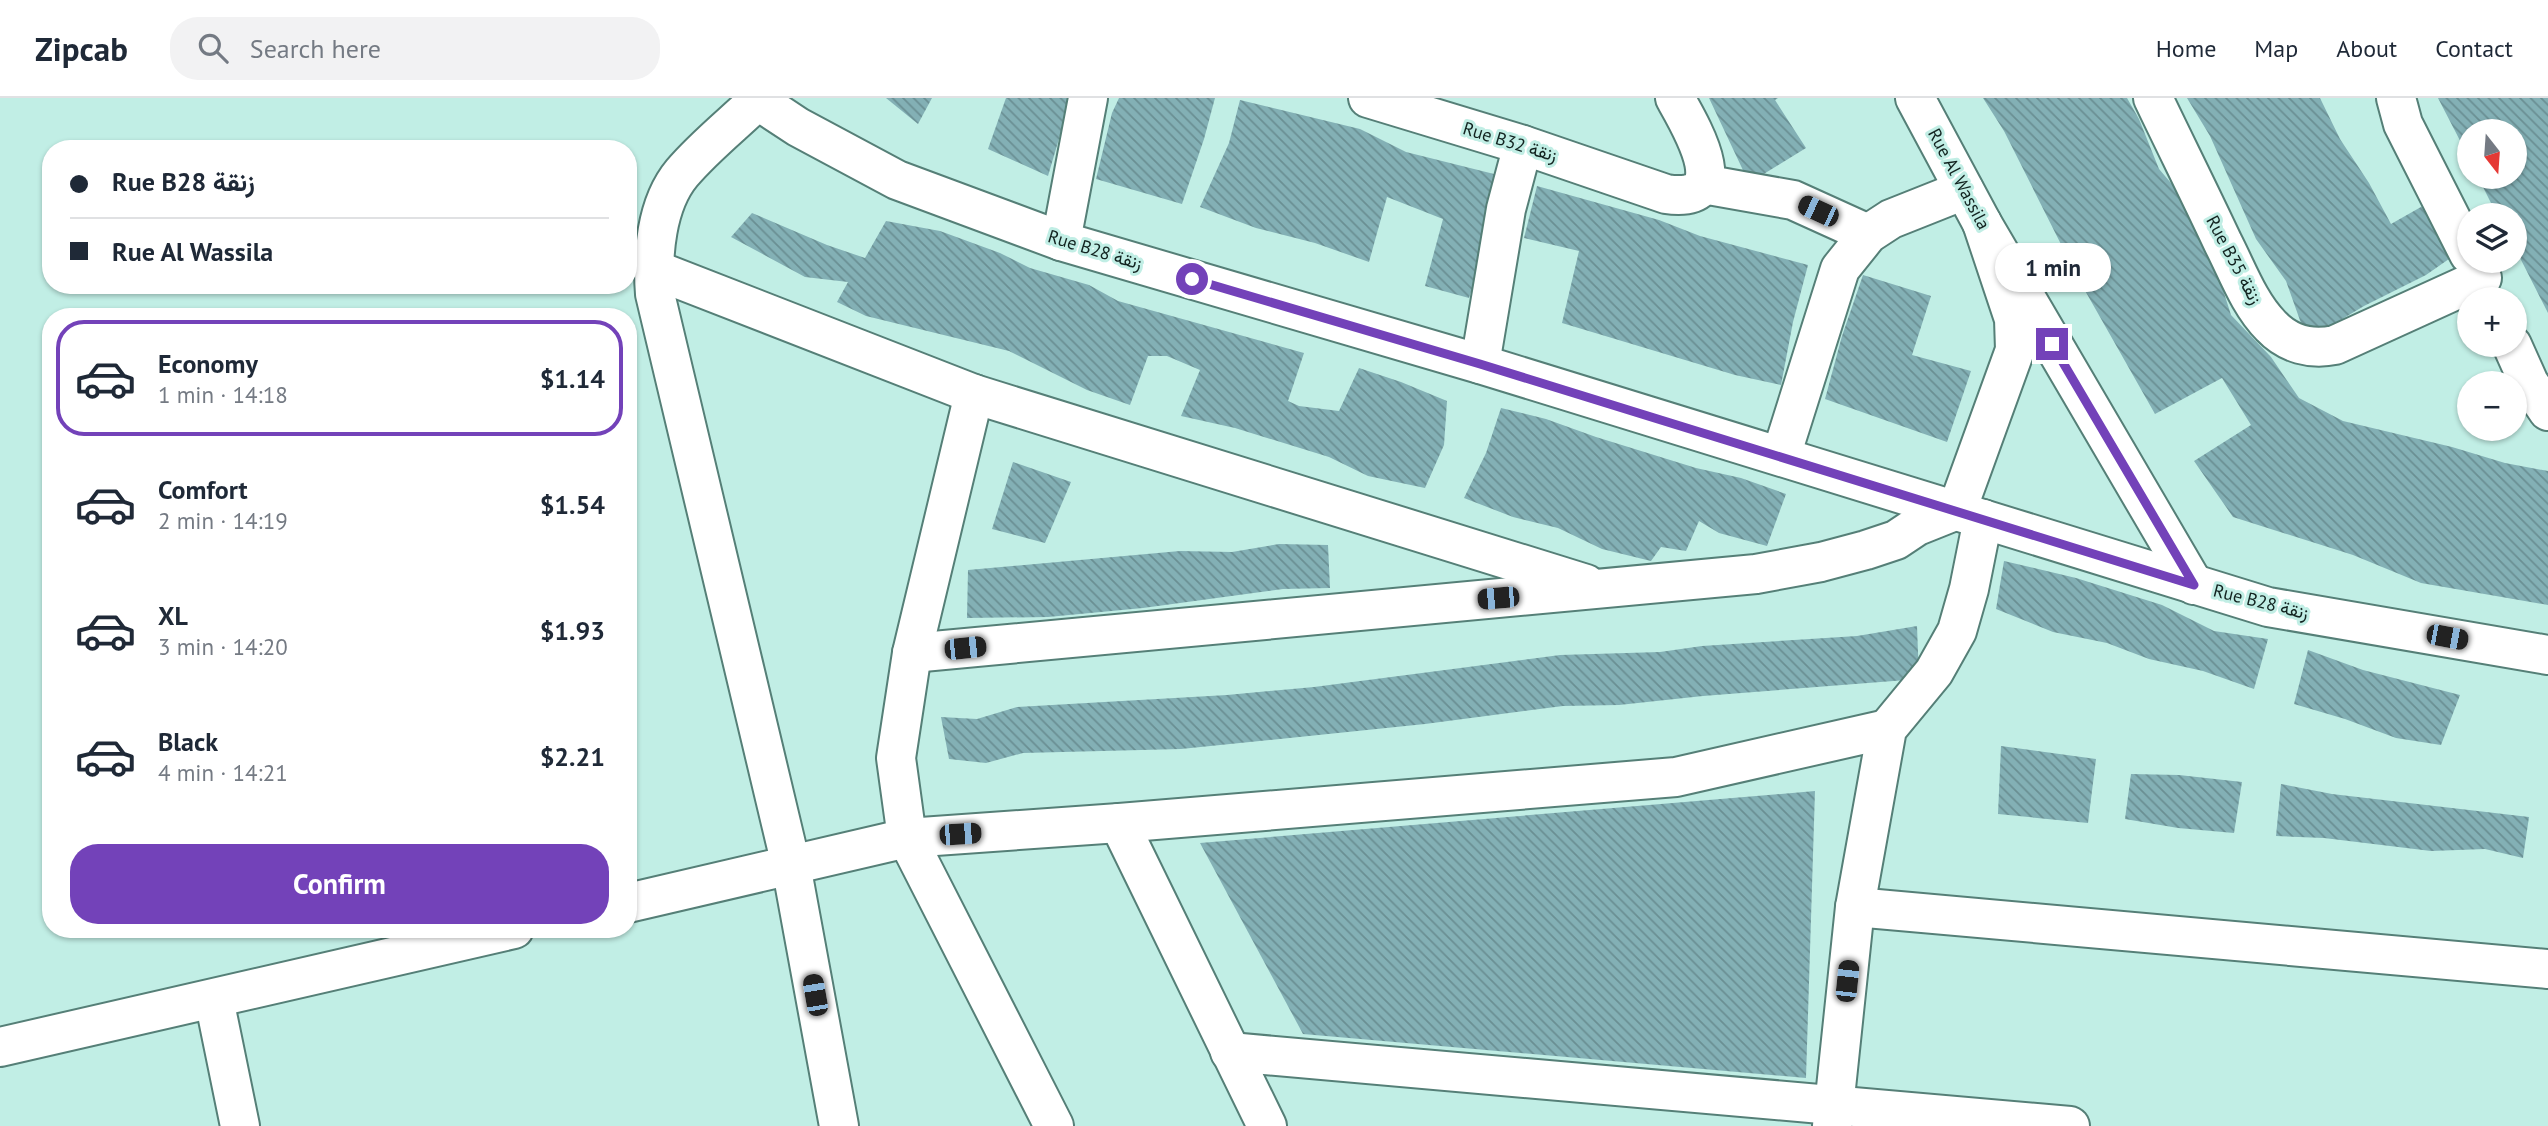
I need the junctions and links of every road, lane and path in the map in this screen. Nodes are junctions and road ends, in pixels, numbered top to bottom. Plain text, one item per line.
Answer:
1 (1088, 98) edge
2 (1368, 98) edge
3 (1675, 98) edge
4 (1915, 98) edge
5 (2153, 98) edge
6 (755, 100) edge
7 (2400, 111) edge
8 (1523, 145) junction
9 (1703, 184) junction
10 (1973, 207) junction
11 (2457, 228) edge
12 (1868, 234) junction
13 (1061, 241) junction
14 (653, 269) junction
15 (2479, 273) edge
16 (2517, 357) edge
17 (1480, 364) junction
18 (974, 394) junction
19 (2548, 411) edge
20 (1781, 456) junction
21 (1970, 514) junction
22 (2194, 585) junction
23 (1605, 589) junction
24 (912, 653) junction
25 (2548, 655) edge
26 (1887, 729) junction
27 (1119, 823) junction
28 (907, 838) junction
29 (791, 865) junction
30 (637, 901) edge
31 (1855, 907) junction
32 (475, 938) edge
33 (2548, 969) edge
34 (214, 999) junction
35 (0, 1047) edge
36 (1230, 1052) junction
37 (1832, 1115) edge
38 (240, 1126) edge
39 (839, 1126) edge
40 (1054, 1126) edge
41 (1267, 1126) edge
42 (2070, 1126) edge

1 - 13 street
2 - 8 street, Rue B32 زنقة
3 - 9 street
4 - 10 street, Rue Al Wassila
5 - 15 street, Rue B35 زنقة
6 - 13 street, Rue B28 زنقة
6 - 14 street
7 - 11 street
8 - 9 street, Rue B32 زنقة
8 - 17 street
9 - 12 street
10 - 12 street
10 - 21 street
10 - 22 street, Rue Al Wassila
12 - 20 street
13 - 17 street, Rue B28 زنقة
14 - 18 street
14 - 29 street
16 - 19 street
17 - 20 street, Rue B28 زنقة
18 - 23 street
18 - 24 street
20 - 21 street, Rue B28 زنقة
21 - 22 street, Rue B28 زنقة
21 - 23 street
21 - 26 street
22 - 25 street, Rue B28 زنقة
23 - 24 street
24 - 28 street
26 - 27 street
26 - 31 street
27 - 28 street
27 - 36 street
28 - 29 street
28 - 40 street
29 - 30 street
29 - 39 street
31 - 33 street
31 - 37 street
32 - 34 street
34 - 35 street
34 - 38 street
36 - 37 street
36 - 41 street
37 - 42 street

